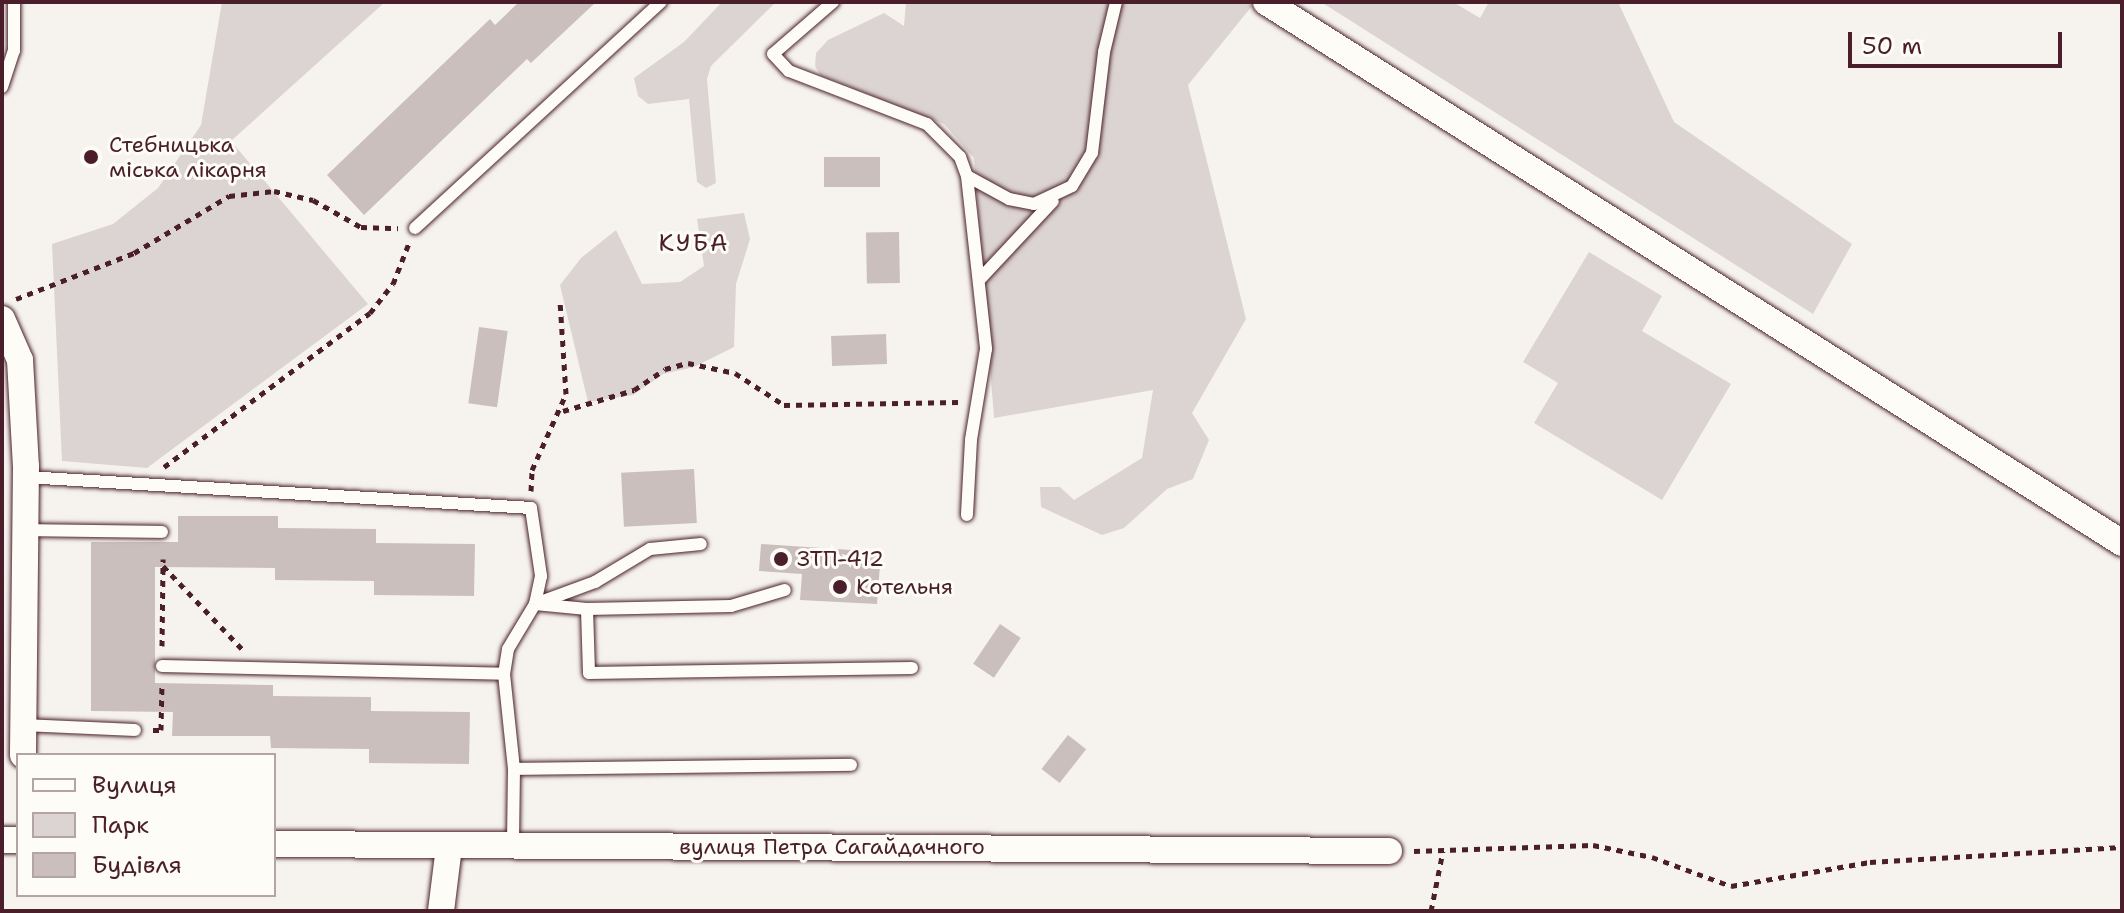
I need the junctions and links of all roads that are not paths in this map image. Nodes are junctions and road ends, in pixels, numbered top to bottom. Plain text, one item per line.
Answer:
1 (14, 2) edge
2 (833, 2) edge
3 (1116, 2) edge
4 (1266, 2) edge
5 (659, 3) edge
6 (2, 87) edge
7 (967, 176) junction
8 (1055, 198) junction
9 (415, 228) road end
10 (981, 278) junction
11 (6, 310) edge
12 (26, 477) junction
13 (967, 515) dead end
14 (26, 530) junction
15 (162, 532) dead end
16 (2122, 543) edge
17 (701, 544) dead end
18 (785, 590) dead end
19 (535, 604) junction
20 (587, 609) junction
21 (162, 666) dead end
22 (912, 668) dead end
23 (504, 674) junction
24 (23, 725) junction
25 (135, 730) dead end
26 (23, 753) edge
27 (851, 765) dead end
28 (514, 769) junction
29 (276, 844) edge
30 (513, 844) junction
31 (449, 847) junction
32 (1389, 851) road end
33 (441, 911) edge

1 - 6 lane
2 - 7 lane
3 - 8 lane
4 - 16 street
5 - 9 lane
7 - 8 lane
7 - 10 lane
8 - 10 lane
10 - 13 lane
11 - 12 street
12 - 14 street
12 - 19 lane
14 - 15 lane
14 - 24 street
17 - 19 lane
18 - 20 lane
19 - 20 lane
19 - 23 lane
20 - 22 lane
21 - 23 lane
23 - 28 lane
24 - 25 lane
24 - 26 street
27 - 28 lane
28 - 30 lane
29 - 31 street, вулиця Петра Сагайдачного
30 - 31 street, вулиця Петра Сагайдачного
30 - 32 street, вулиця Петра Сагайдачного
31 - 33 street

